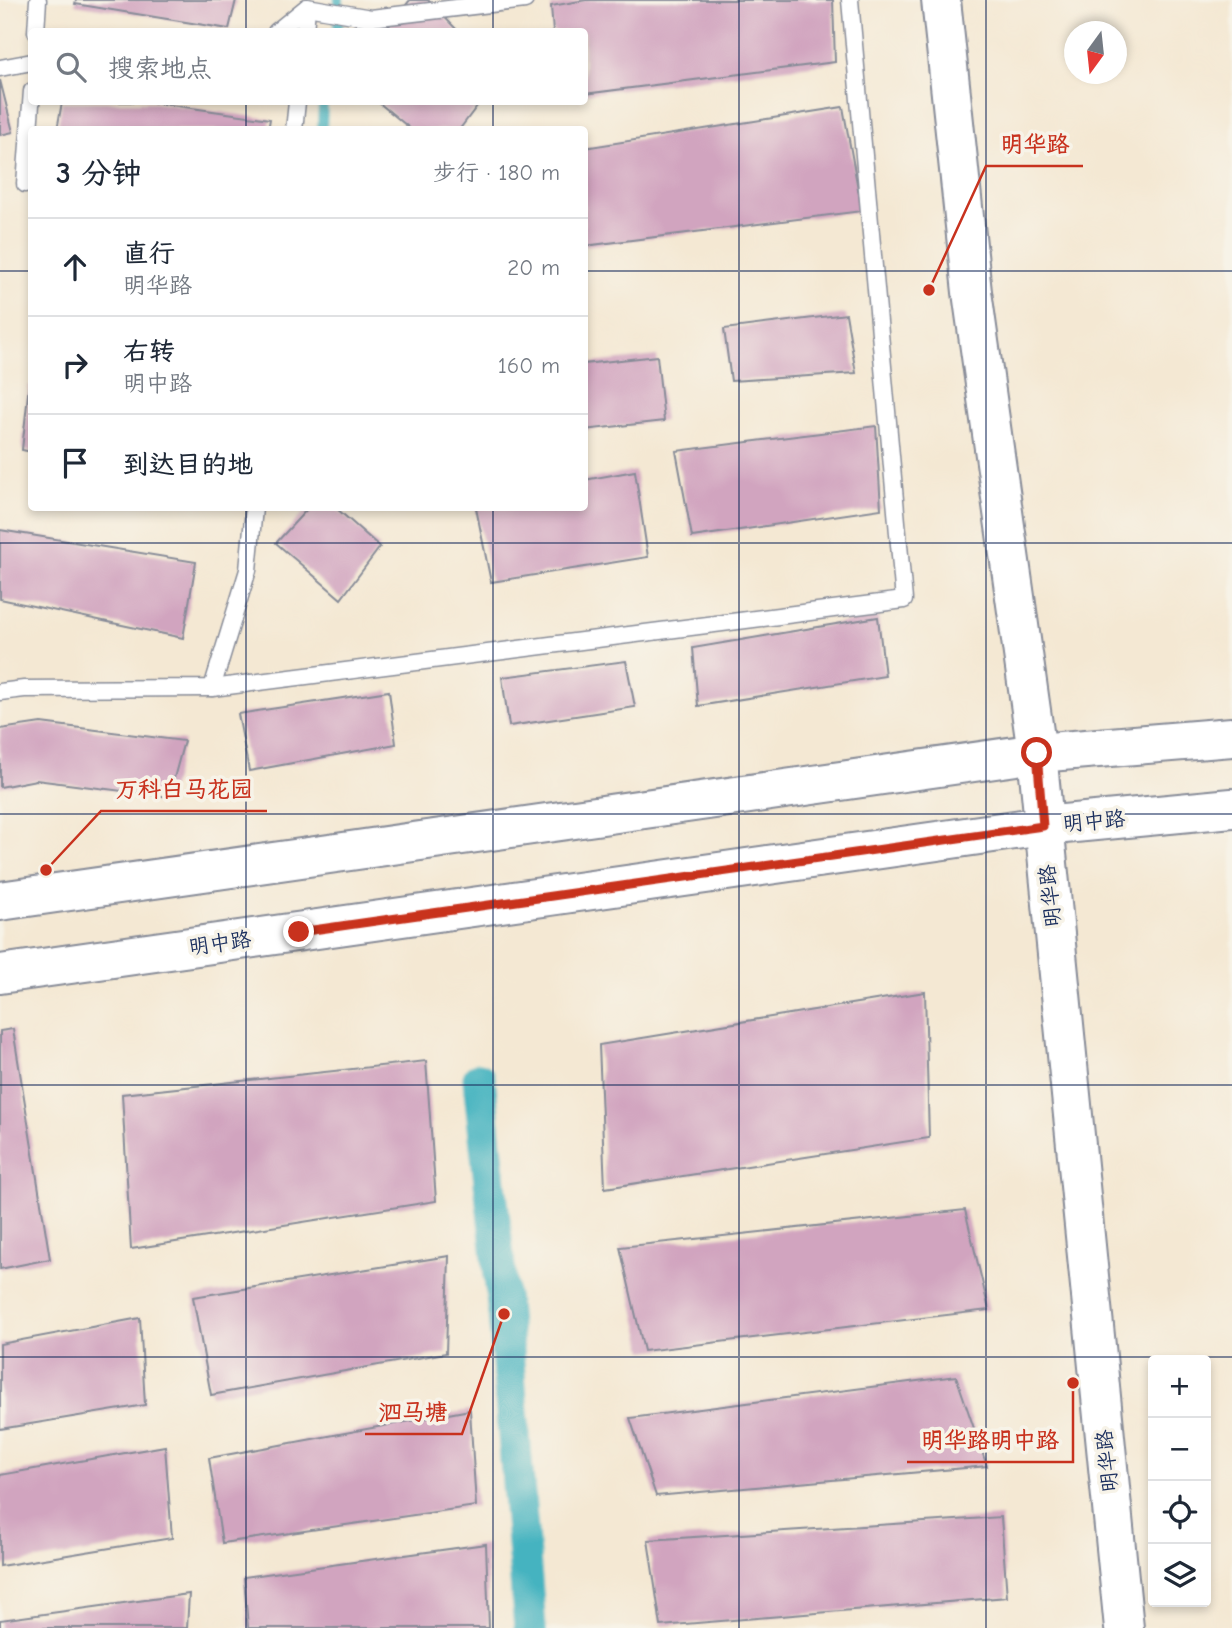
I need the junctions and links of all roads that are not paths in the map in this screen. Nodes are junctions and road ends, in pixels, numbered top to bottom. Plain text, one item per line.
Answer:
1 (38, 0) edge
2 (524, 0) edge
3 (850, 0) edge
4 (941, 0) edge
5 (307, 7) junction
6 (36, 28) edge
7 (281, 28) edge
8 (305, 28) edge
9 (28, 63) edge
10 (0, 68) edge
11 (31, 105) edge
12 (297, 105) edge
13 (30, 126) edge
14 (294, 126) edge
15 (28, 153) edge
16 (26, 184) dead end
17 (254, 511) edge
18 (212, 688) junction
19 (0, 692) edge
20 (1232, 737) edge
21 (1037, 753) junction
22 (1232, 808) edge
23 (1043, 826) junction
24 (0, 901) edge
25 (0, 974) edge
26 (1124, 1628) edge

1 - 6 lane
2 - 5 lane
3 - 18 lane
4 - 21 main road, 明华路
5 - 7 lane
5 - 8 lane
9 - 10 lane
11 - 13 lane
12 - 14 lane
15 - 16 lane
17 - 18 lane
18 - 19 lane
20 - 21 main road
21 - 23 main road, 明华路
21 - 24 main road
22 - 23 main road, 明中路
23 - 25 main road, 明中路
23 - 26 main road, 明华路

